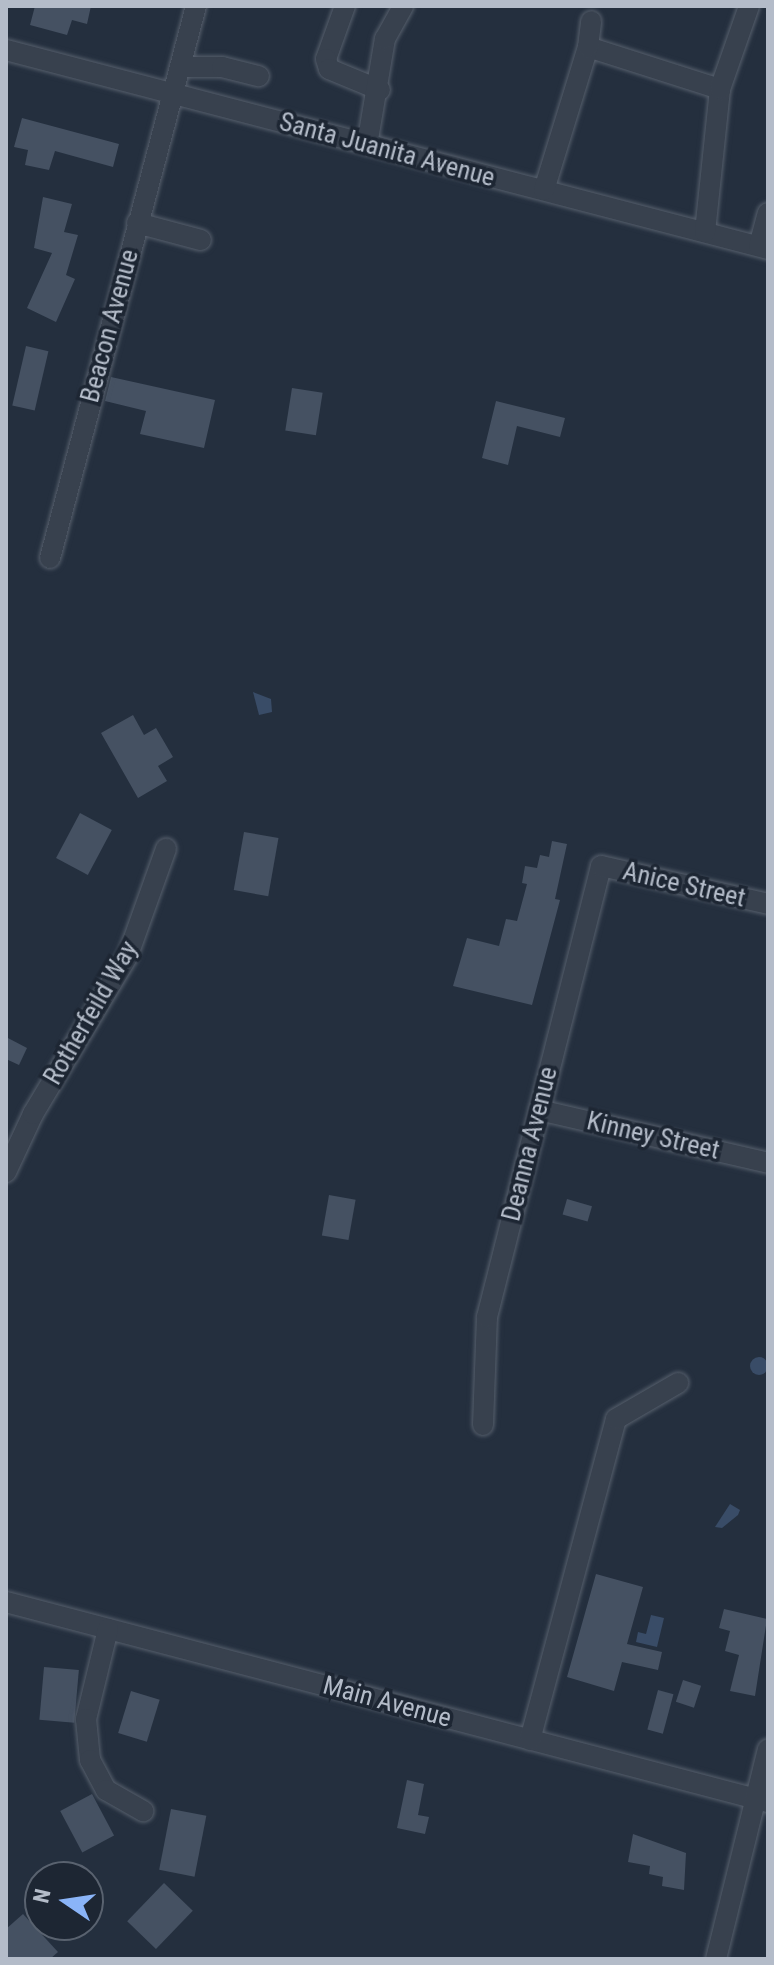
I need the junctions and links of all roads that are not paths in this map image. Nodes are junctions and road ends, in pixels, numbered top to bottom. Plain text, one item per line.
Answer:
1 (196, 6) edge
2 (345, 6) edge
3 (403, 6) edge
4 (749, 6) edge
5 (591, 21) dead end
6 (588, 47) junction
7 (6, 50) edge
8 (181, 67) junction
9 (259, 76) dead end
10 (720, 89) junction
11 (380, 90) junction
12 (171, 93) junction
13 (367, 145) junction
14 (544, 190) junction
15 (768, 213) edge
16 (137, 223) junction
17 (705, 232) junction
18 (201, 240) dead end
19 (764, 248) edge
20 (50, 558) dead end
21 (166, 849) dead end
22 (601, 866) joint
23 (768, 904) edge
24 (539, 1110) junction
25 (768, 1163) edge
26 (6, 1172) edge
27 (678, 1383) dead end
28 (483, 1425) dead end
29 (6, 1602) edge
30 (108, 1629) junction
31 (530, 1740) junction
32 (768, 1749) edge
33 (762, 1801) edge
34 (143, 1811) dead end
35 (716, 1959) edge

1 - 8 street, Beacon Avenue
2 - 11 street
3 - 11 street
4 - 10 street
5 - 6 street
6 - 10 street
6 - 14 street
7 - 12 street, Santa Juanita Avenue
8 - 9 street
8 - 12 street, Beacon Avenue
10 - 17 street
11 - 13 street
12 - 13 street, Santa Juanita Avenue
12 - 16 street, Beacon Avenue
13 - 14 street, Santa Juanita Avenue
14 - 17 street, Santa Juanita Avenue
15 - 19 street
16 - 18 street
16 - 20 street, Beacon Avenue
17 - 19 street, Santa Juanita Avenue
21 - 26 street, Rotherfeild Way
22 - 23 street, Anice Street
22 - 24 street, Deanna Avenue
24 - 25 street, Kinney Street
24 - 28 street, Deanna Avenue
27 - 31 street
29 - 30 street, Main Avenue
30 - 31 street, Main Avenue
30 - 34 street
31 - 33 street, Main Avenue
32 - 33 street
33 - 35 street

